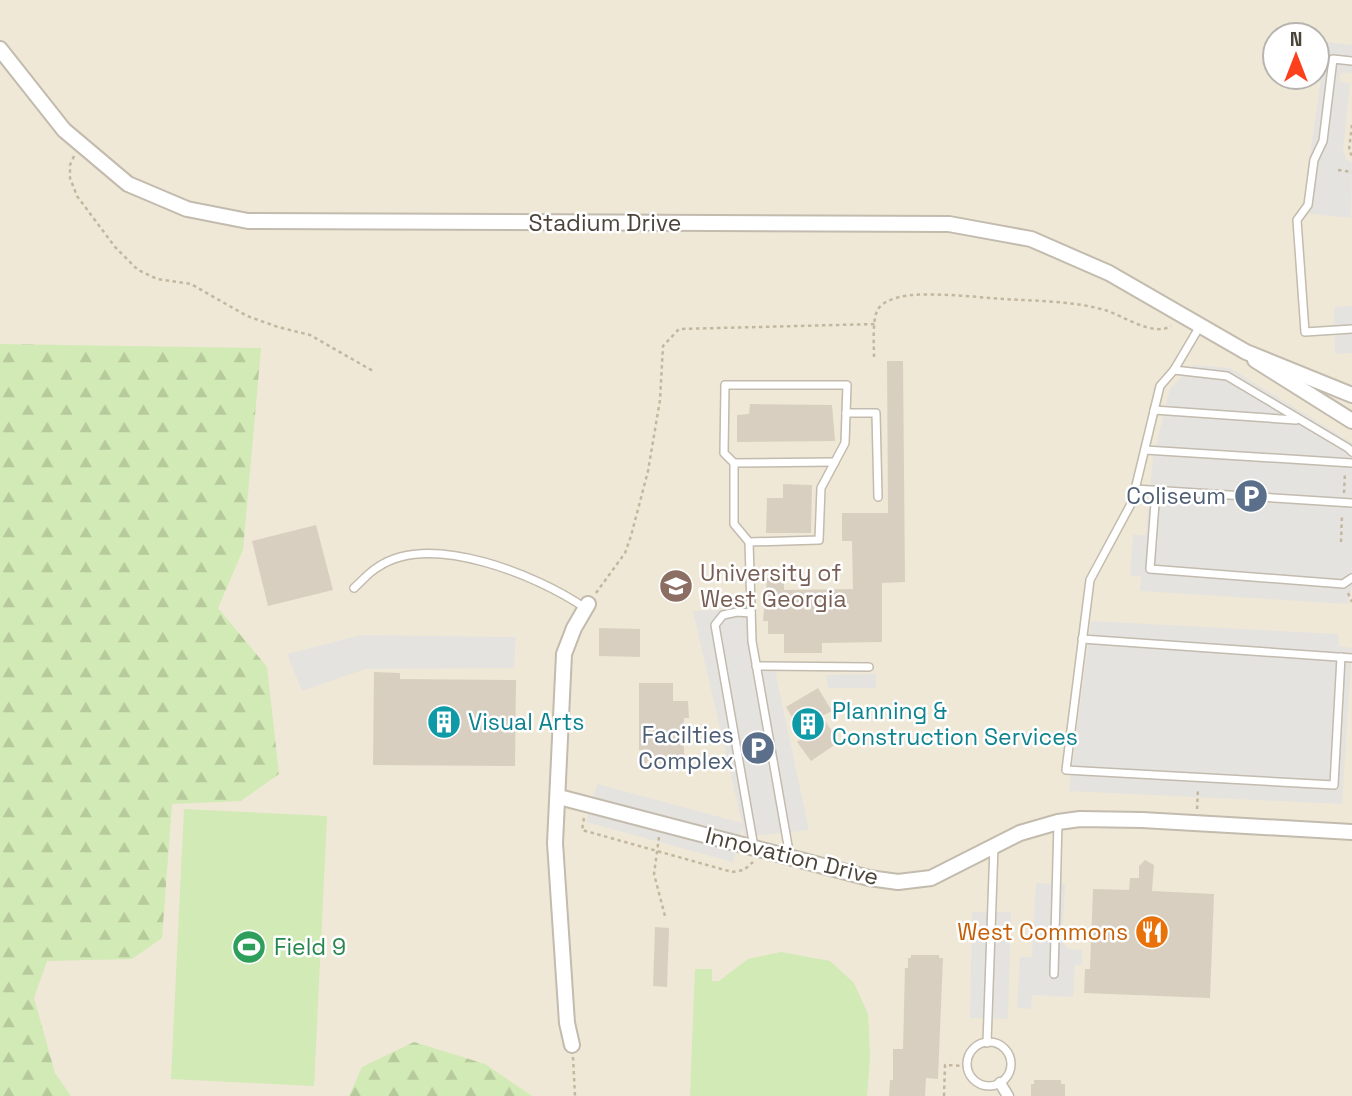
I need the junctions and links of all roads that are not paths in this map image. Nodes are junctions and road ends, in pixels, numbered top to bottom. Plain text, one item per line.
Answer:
1 (0, 49) edge
2 (1352, 61) edge
3 (1200, 325) junction
4 (1352, 329) edge
5 (1246, 352) junction
6 (1174, 370) junction
7 (1352, 395) edge
8 (1154, 410) junction
9 (846, 413) junction
10 (1300, 420) junction
11 (1352, 421) edge
12 (1145, 450) junction
13 (1352, 452) edge
14 (835, 462) junction
15 (734, 463) junction
16 (1352, 463) edge
17 (1135, 489) junction
18 (1156, 490) junction
19 (878, 497) dead end
20 (1352, 503) edge
21 (749, 542) junction
22 (1352, 578) edge
23 (354, 588) dead end
24 (587, 606) joint
25 (751, 612) junction
26 (1082, 639) junction
27 (1340, 657) junction
28 (1352, 658) edge
29 (756, 666) junction
30 (869, 667) dead end
31 (559, 797) junction
32 (1058, 821) junction
33 (1352, 832) edge
34 (994, 845) junction
35 (755, 853) junction
36 (790, 857) junction
37 (1054, 974) dead end
38 (987, 1042) junction
39 (572, 1045) road end
40 (1000, 1083) junction
41 (1009, 1096) edge

1 - 3 street, Stadium Drive
2 - 4 lane
3 - 5 street, Stadium Drive
3 - 6 lane
5 - 7 street, Stadium Drive
5 - 11 street, Stadium Drive
6 - 8 lane
6 - 10 lane
8 - 10 lane
8 - 12 lane
9 - 14 lane
9 - 15 lane
9 - 19 lane
10 - 13 lane
12 - 16 lane
12 - 17 lane
14 - 15 lane
14 - 21 lane
15 - 21 lane
17 - 18 lane
17 - 26 lane
18 - 20 lane
18 - 22 lane
21 - 25 lane
23 - 24 lane
24 - 31 street
25 - 29 lane
25 - 35 lane
26 - 27 lane
26 - 27 lane
27 - 28 lane
29 - 30 lane
29 - 36 lane
31 - 35 street, Innovation Drive
31 - 39 street
32 - 33 street, Innovation Drive
32 - 34 street, Innovation Drive
32 - 37 lane
34 - 36 street, Innovation Drive
34 - 38 lane
35 - 36 street, Innovation Drive
38 - 40 lane
38 - 40 lane
40 - 41 street

